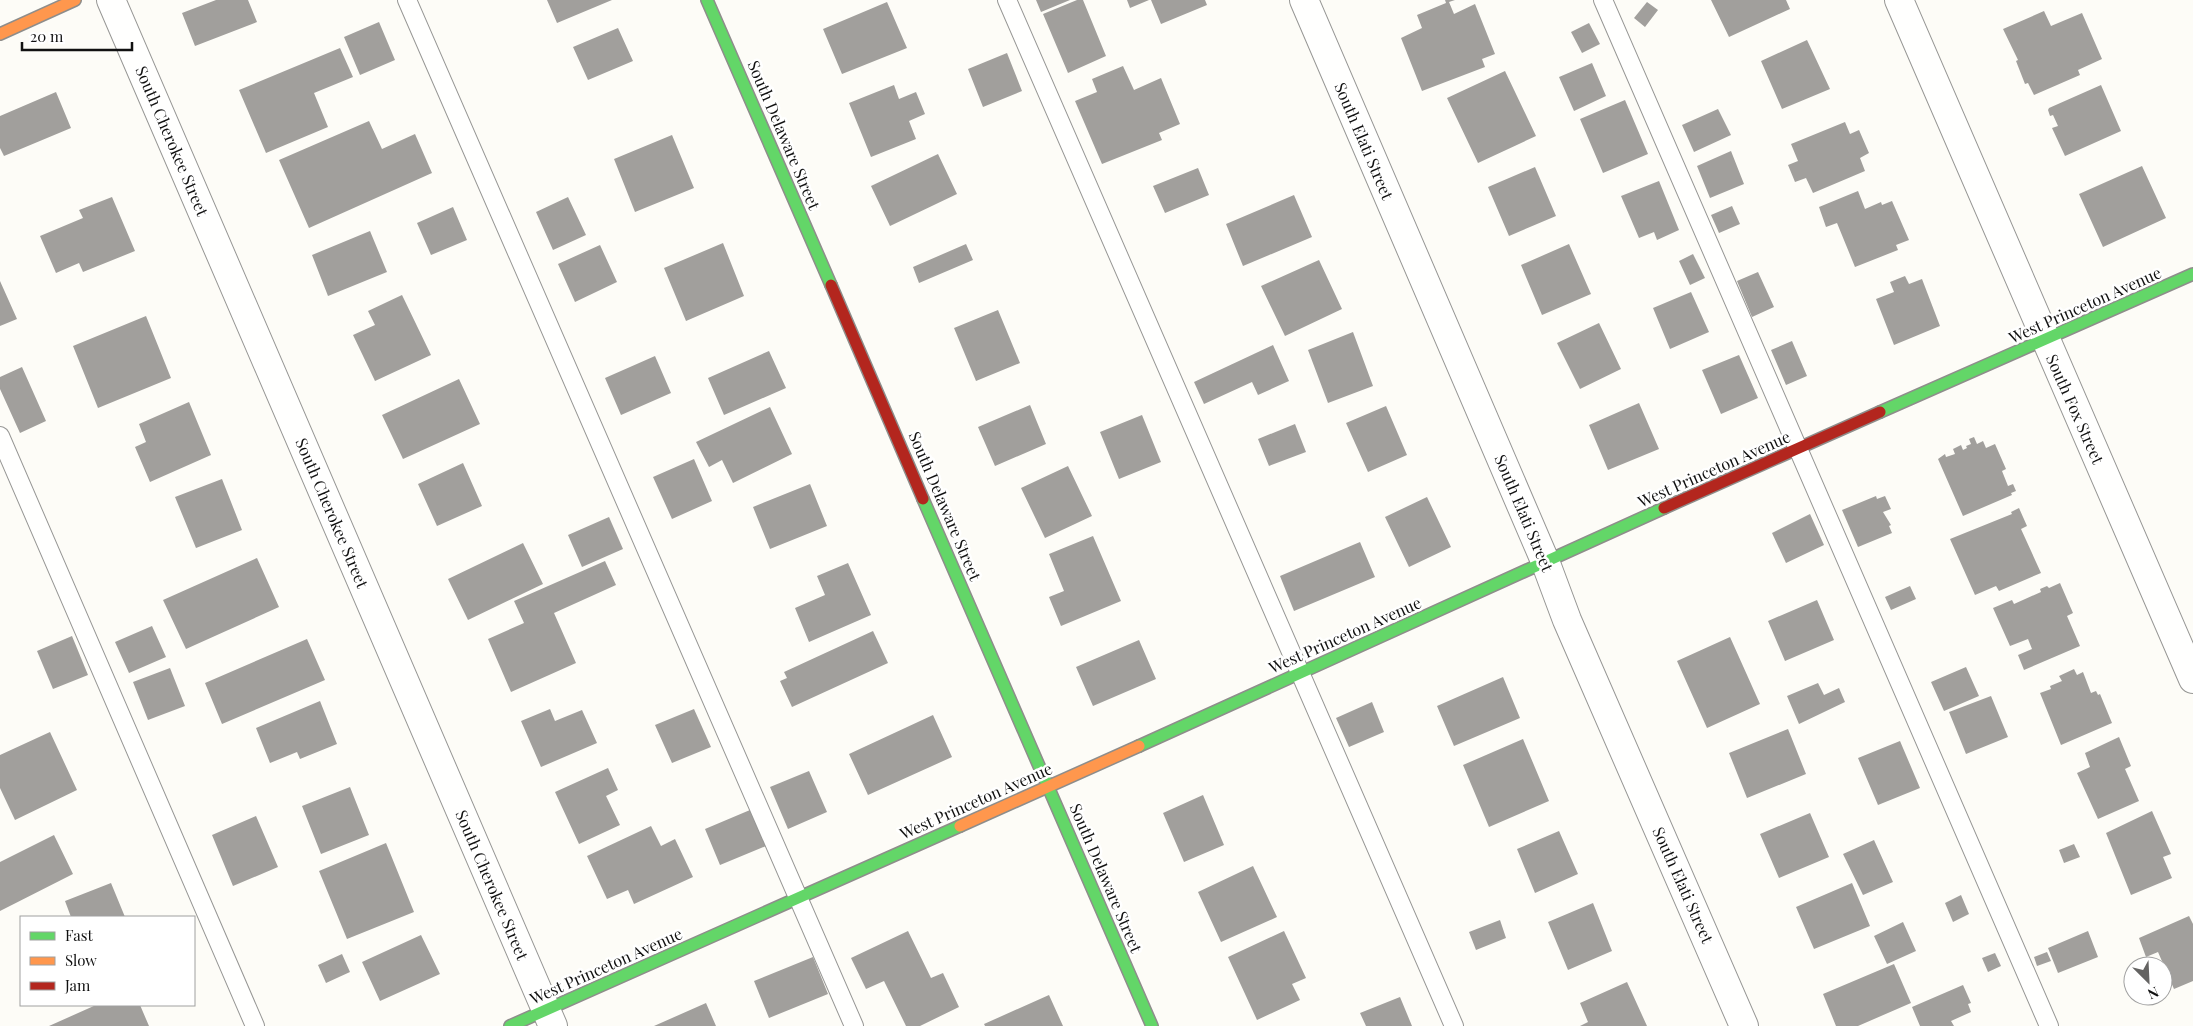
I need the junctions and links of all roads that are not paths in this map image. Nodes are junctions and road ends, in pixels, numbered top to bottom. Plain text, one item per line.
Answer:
1 (75, 0) edge
2 (111, 0) edge
3 (408, 0) edge
4 (707, 0) edge
5 (1007, 0) edge
6 (1304, 0) edge
7 (1603, 0) edge
8 (1899, 0) edge
9 (0, 34) edge
10 (2193, 274) edge
11 (2045, 341) junction
12 (0, 436) edge
13 (1799, 449) junction
14 (1545, 561) junction
15 (1301, 672) junction
16 (2193, 679) edge
17 (1049, 786) junction
18 (799, 898) junction
19 (550, 1018) edge
20 (255, 1026) edge
21 (510, 1026) edge
22 (854, 1026) edge
23 (1152, 1026) edge
24 (1454, 1026) edge
25 (1744, 1026) edge
26 (2050, 1026) edge

1 - 9 street
2 - 19 street, South Cherokee Street
3 - 18 lane
4 - 17 street, South Delaware Street
5 - 15 lane
6 - 14 street, South Elati Street
7 - 13 lane
8 - 11 street, South Fox Street
10 - 11 street, West Princeton Avenue
11 - 13 street, West Princeton Avenue
11 - 16 street, South Fox Street
12 - 20 lane
13 - 14 street, West Princeton Avenue
13 - 26 lane
14 - 15 street, West Princeton Avenue
14 - 25 street, South Elati Street
15 - 17 street, West Princeton Avenue
15 - 24 lane
17 - 18 street, West Princeton Avenue
17 - 23 street, South Delaware Street
18 - 19 street, West Princeton Avenue
18 - 22 lane
19 - 21 street, West Princeton Avenue

